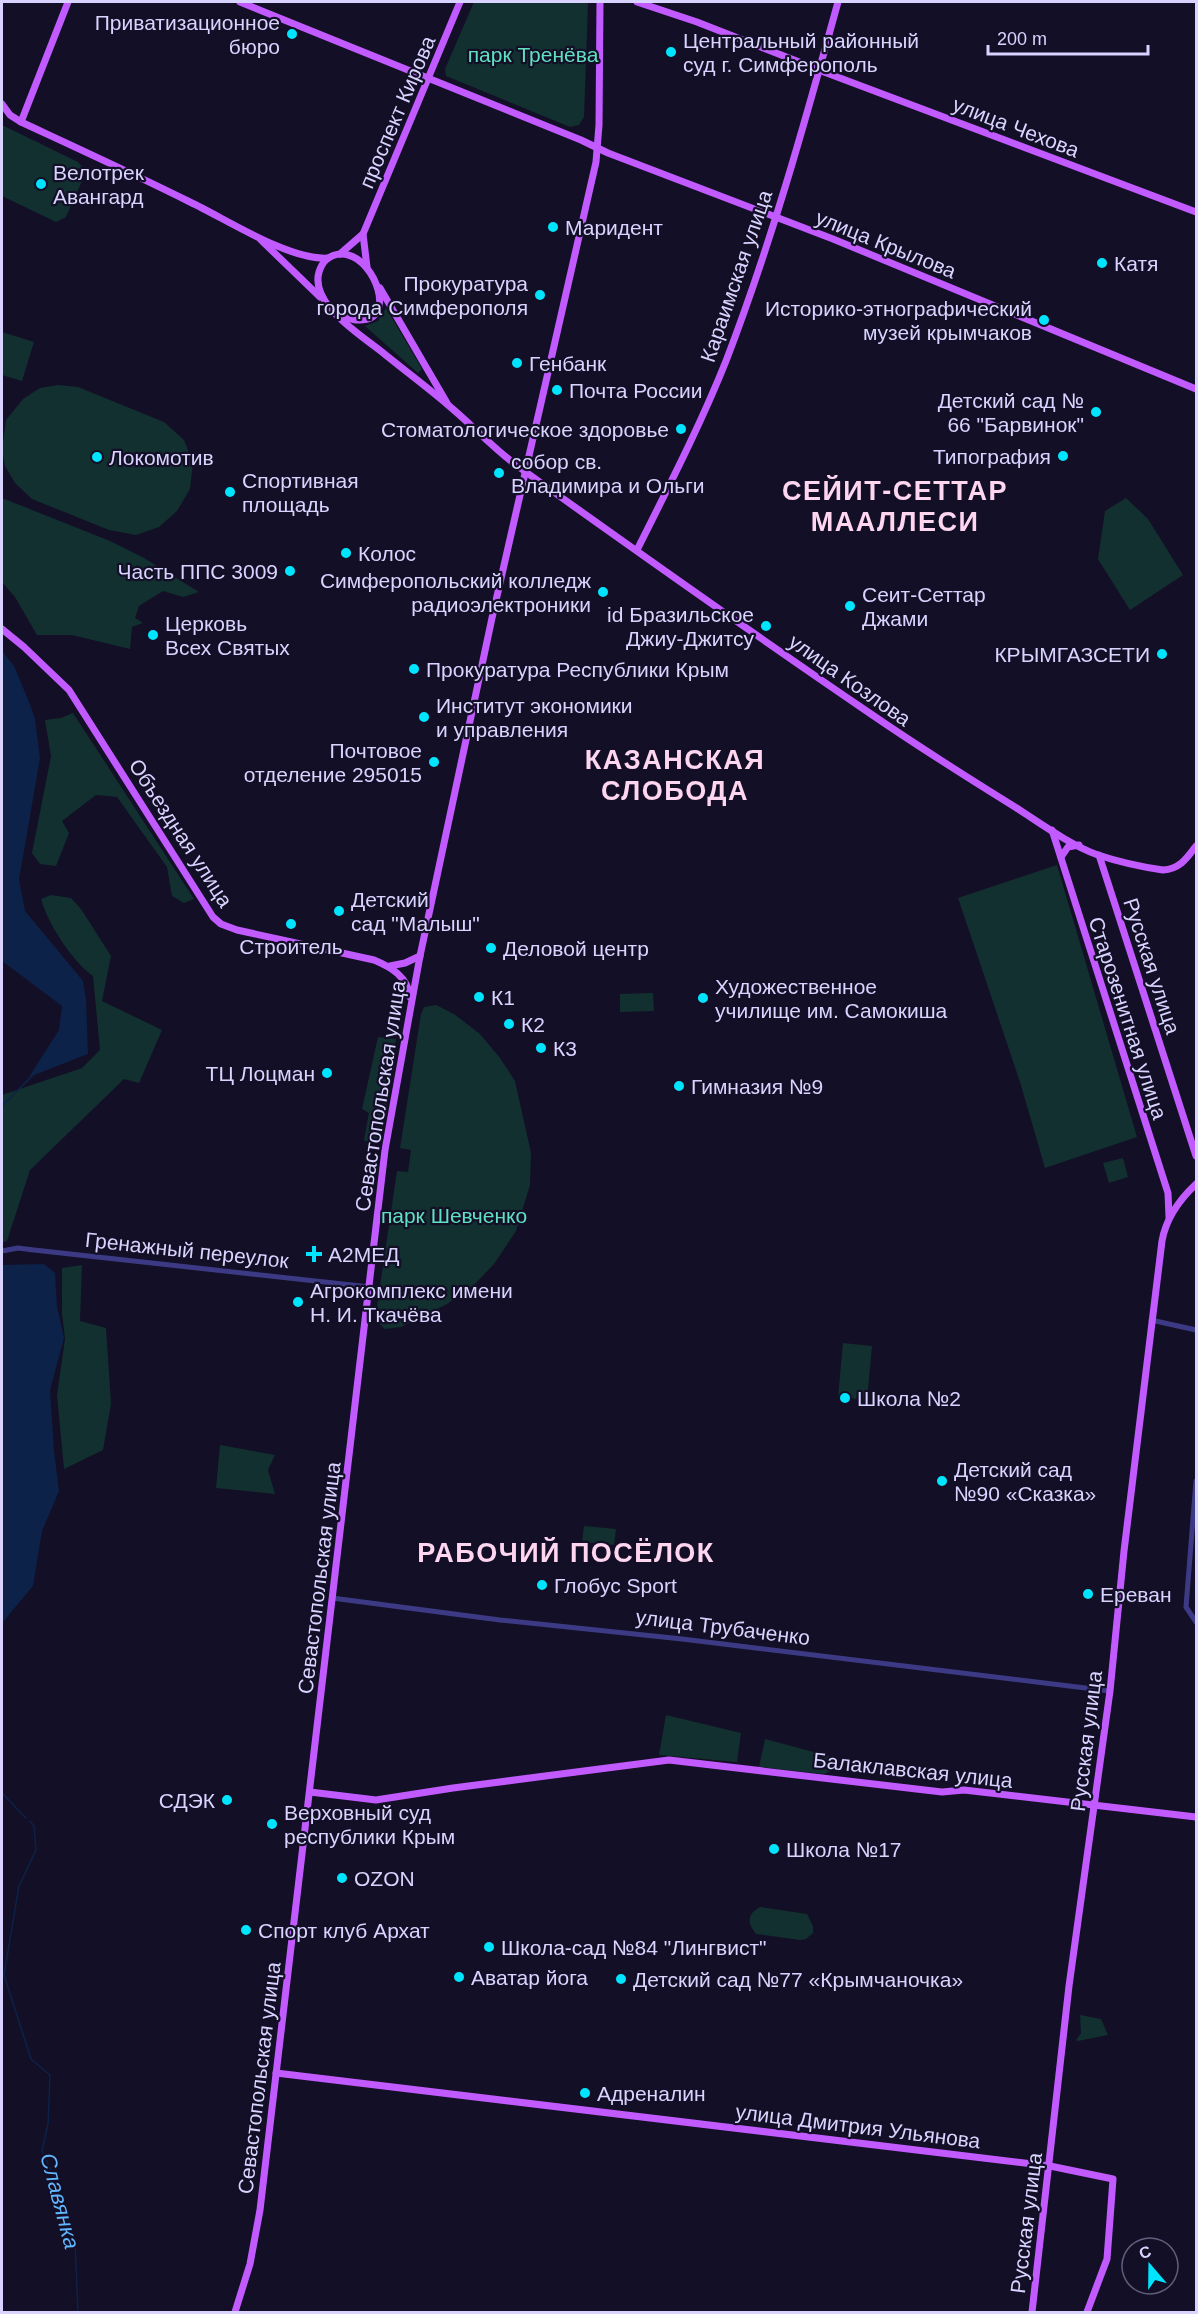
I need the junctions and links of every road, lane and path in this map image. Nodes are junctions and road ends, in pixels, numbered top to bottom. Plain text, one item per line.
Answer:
1 (68, 2) edge
2 (240, 2) edge
3 (460, 2) edge
4 (600, 2) edge
5 (637, 2) edge
6 (838, 2) edge
7 (812, 67) dead end
8 (824, 72) dead end
9 (429, 79) junction
10 (2, 104) edge
11 (21, 122) junction
12 (596, 147) junction
13 (1197, 212) edge
14 (775, 218) junction
15 (363, 234) junction
16 (257, 236) junction
17 (340, 254) junction
18 (328, 258) junction
19 (367, 267) junction
20 (378, 285) junction
21 (323, 301) junction
22 (337, 314) junction
23 (429, 369) junction
24 (417, 381) junction
25 (1197, 389) edge
26 (448, 405) junction
27 (527, 472) junction
28 (637, 550) junction
29 (2, 629) edge
30 (1052, 830) junction
31 (1079, 845) junction
32 (1197, 846) edge
33 (1099, 855) junction
34 (1061, 857) junction
35 (420, 956) junction
36 (390, 966) junction
37 (411, 1005) junction
38 (1197, 1156) edge
39 (1197, 1184) edge
40 (1168, 1193) junction
41 (1183, 1198) junction
42 (1169, 1217) junction
43 (2, 1251) edge
44 (370, 1287) junction
45 (1151, 1320) junction
46 (1197, 1330) edge
47 (1197, 1481) edge
48 (332, 1598) junction
49 (1197, 1622) edge
50 (1110, 1691) junction
51 (310, 1792) junction
52 (1095, 1806) junction
53 (1197, 1817) edge
54 (276, 2073) junction
55 (1050, 2166) junction
56 (235, 2313) edge
57 (1032, 2313) edge
58 (1087, 2313) edge

1 - 11 main road
2 - 9 main road, улица Крылова
3 - 9 main road, проспект Кирова
4 - 12 main road, Севастопольская улица
5 - 7 main road
6 - 14 main road, Караимская улица
8 - 13 main road, улица Чехова
9 - 12 main road, улица Крылова
9 - 15 main road, проспект Кирова
10 - 11 main road
11 - 16 main road
12 - 14 main road, улица Крылова
12 - 27 main road, Севастопольская улица
14 - 25 main road, улица Крылова
14 - 28 main road, Караимская улица
15 - 17 main road, проспект Кирова
15 - 19 main road, проспект Кирова
16 - 18 main road
16 - 21 main road
17 - 18 main road
17 - 19 main road
18 - 21 main road
19 - 20 main road
20 - 22 main road
20 - 23 main road, улица Козлова
21 - 22 main road
22 - 24 main road, улица Козлова
23 - 24 main road
23 - 26 main road, улица Козлова
24 - 26 main road, улица Козлова
26 - 27 main road, улица Козлова
27 - 28 main road, улица Козлова
27 - 35 main road, Севастопольская улица
28 - 30 main road, улица Козлова
29 - 36 main road, Объездная улица
30 - 31 main road, улица Козлова
30 - 34 main road, Старозенитная улица
31 - 33 main road, улица Козлова
31 - 34 main road
32 - 33 main road, улица Козлова
33 - 38 main road, Русская улица
34 - 40 main road, Старозенитная улица
35 - 36 main road
35 - 37 main road, Севастопольская улица
36 - 37 main road
37 - 44 main road, Севастопольская улица
39 - 41 main road, Русская улица
40 - 41 main road
40 - 42 main road, Старозенитная улица
41 - 42 main road, Русская улица
42 - 45 main road, Русская улица
43 - 44 street, Гренажный переулок
44 - 48 main road, Севастопольская улица
45 - 46 street
45 - 50 main road, Русская улица
47 - 49 street
48 - 50 street, улица Трубаченко
48 - 51 main road, Севастопольская улица
50 - 52 main road, Русская улица
51 - 52 main road, Балаклавская улица
51 - 54 main road, Севастопольская улица
52 - 53 main road, Балаклавская улица
52 - 55 main road, Русская улица
54 - 55 main road, улица Дмитрия Ульянова
54 - 56 main road, Севастопольская улица
55 - 57 main road, Русская улица
55 - 58 main road, улица Дмитрия Ульянова

